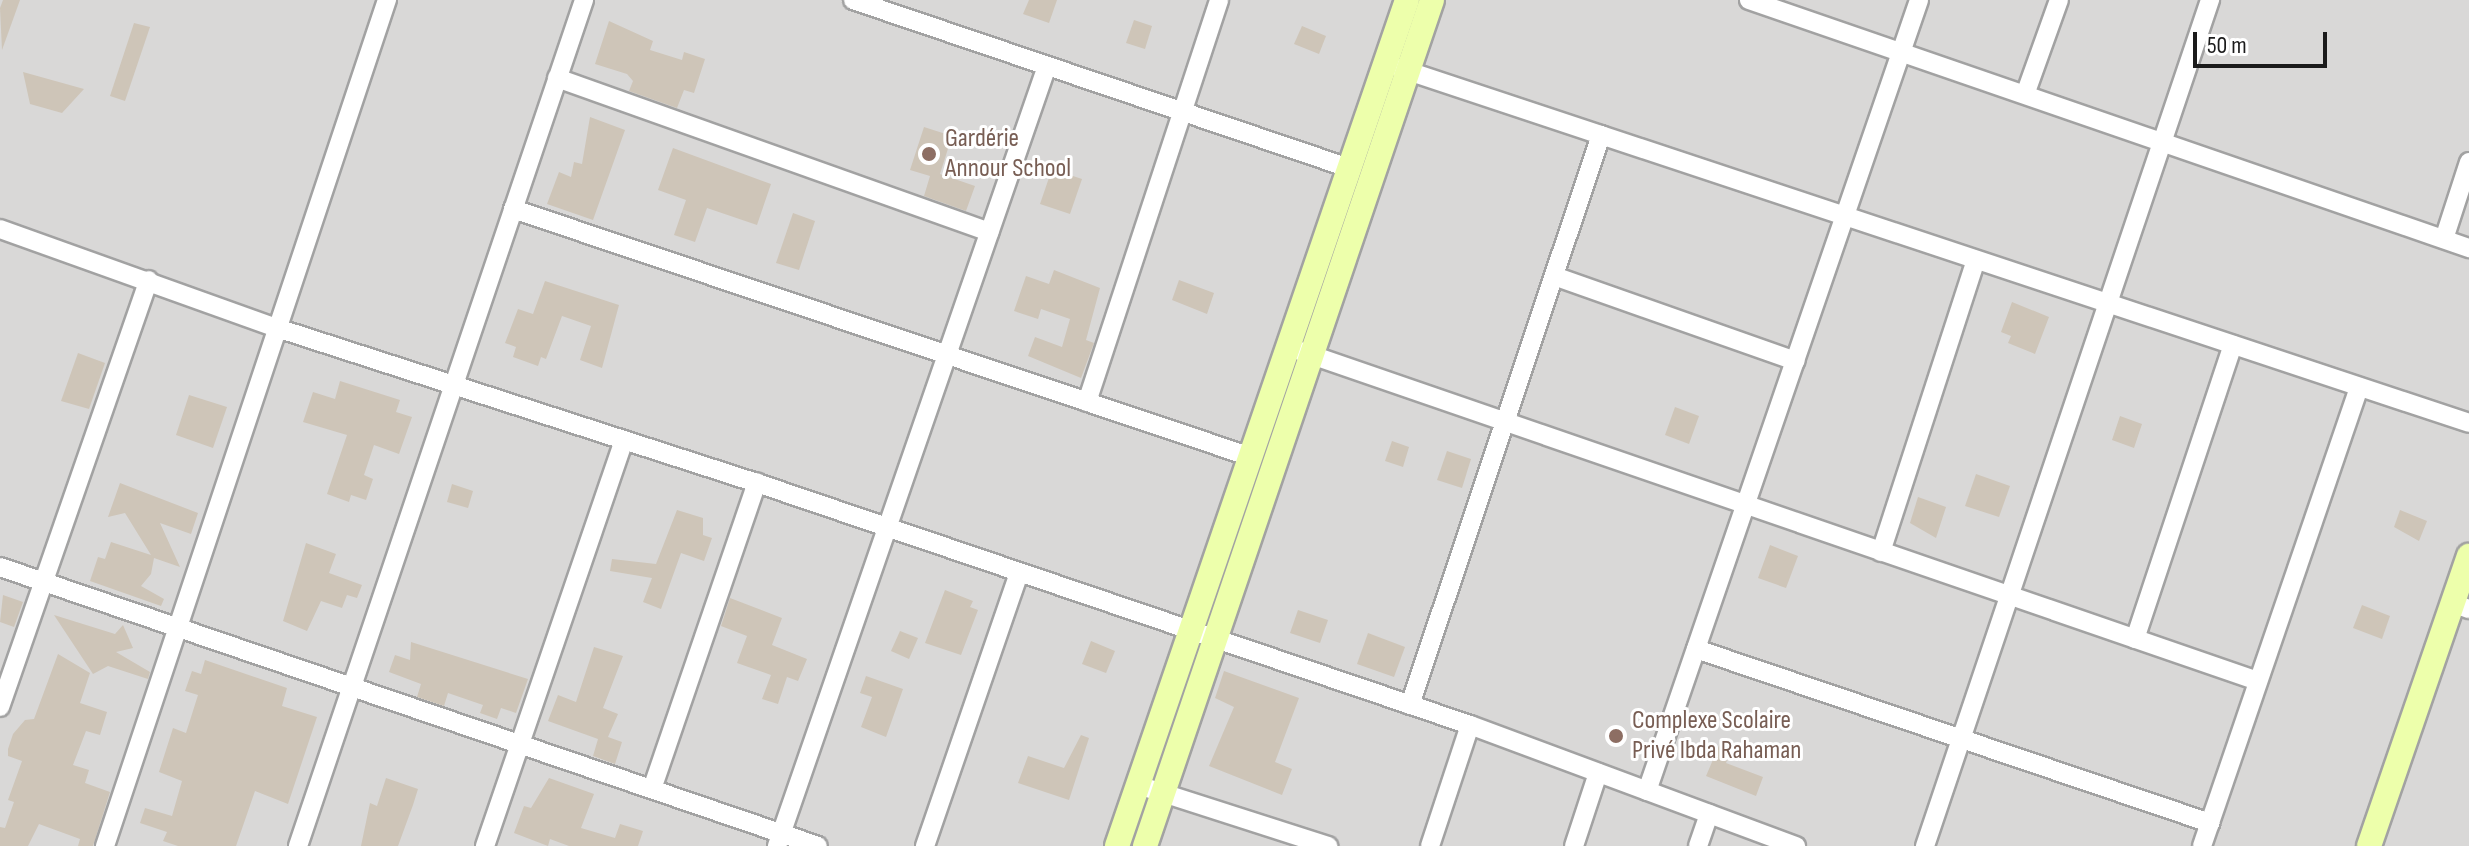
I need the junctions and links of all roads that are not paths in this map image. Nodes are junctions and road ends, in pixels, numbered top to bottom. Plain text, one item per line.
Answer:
1 (387, 0) edge
2 (584, 0) edge
3 (853, 0) edge
4 (1219, 0) edge
5 (1407, 0) edge
6 (1432, 0) edge
7 (1749, 0) edge
8 (1919, 0) edge
9 (2059, 0) edge
10 (2210, 0) edge
11 (1902, 52) junction
12 (1047, 66) junction
13 (1396, 67) junction
14 (557, 78) junction
15 (2026, 92) junction
16 (1183, 111) junction
17 (1601, 135) junction
18 (2160, 139) junction
19 (2469, 162) edge
20 (1349, 168) junction
21 (513, 209) junction
22 (1845, 216) junction
23 (0, 229) edge
24 (989, 232) junction
25 (2444, 239) junction
26 (2469, 248) edge
27 (1976, 260) junction
28 (1554, 276) junction
29 (149, 280) junction
30 (2106, 303) junction
31 (277, 328) junction
32 (2233, 345) junction
33 (1300, 351) junction
34 (946, 357) junction
35 (1795, 361) junction
36 (453, 386) junction
37 (2359, 387) junction
38 (1087, 402) junction
39 (1505, 422) junction
40 (2469, 423) edge
41 (624, 440) junction
42 (1251, 457) junction
43 (757, 483) junction
44 (1746, 505) junction
45 (887, 529) junction
46 (1881, 552) junction
47 (2469, 556) edge
48 (0, 567) edge
49 (1019, 573) junction
50 (44, 582) junction
51 (2008, 595) junction
52 (2461, 606) edge
53 (178, 628) junction
54 (1191, 631) junction
55 (1215, 639) junction
56 (2135, 639) junction
57 (1696, 649) junction
58 (2258, 681) junction
59 (351, 687) junction
60 (1410, 705) junction
61 (0, 707) edge
62 (1470, 725) junction
63 (1961, 739) junction
64 (520, 744) junction
65 (1598, 773) junction
66 (1138, 785) junction
67 (652, 789) junction
68 (1647, 791) junction
69 (1163, 793) junction
70 (1709, 814) junction
71 (2210, 823) junction
72 (779, 840) edge
73 (105, 846) edge
74 (298, 846) edge
75 (485, 846) edge
76 (818, 846) edge
77 (925, 846) edge
78 (1117, 846) edge
79 (1145, 846) edge
80 (1328, 846) edge
81 (1430, 846) edge
82 (1574, 846) edge
83 (1698, 846) edge
84 (1796, 846) edge
85 (1925, 846) edge
86 (2202, 846) edge
87 (2369, 846) edge

1 - 31 street
2 - 14 street
3 - 12 street
4 - 16 street
5 - 13 street
6 - 13 street
7 - 11 street
8 - 11 street
9 - 15 street
10 - 18 street
11 - 15 street
11 - 22 street
12 - 16 street
12 - 24 street
13 - 17 street
13 - 20 street
13 - 33 street
14 - 21 street
14 - 24 street
15 - 18 street
16 - 20 street
16 - 38 street
17 - 22 street
17 - 28 street
18 - 25 street
18 - 30 street
19 - 25 street
20 - 33 street
21 - 34 street
21 - 36 street
22 - 27 street
22 - 35 street
23 - 29 street
24 - 34 street
25 - 26 street
27 - 30 street
27 - 46 street
28 - 35 street
28 - 39 street
29 - 31 street
29 - 50 street
30 - 32 street
30 - 51 street
31 - 36 street
31 - 53 street
32 - 37 street
32 - 56 street
33 - 39 street
33 - 42 street
33 - 55 street
34 - 38 street
34 - 45 street
35 - 44 street
36 - 41 street
36 - 59 street
37 - 40 street
37 - 58 street
38 - 42 street
39 - 44 street
39 - 60 street
41 - 43 street
41 - 64 street
42 - 54 street
43 - 45 street
43 - 67 street
44 - 46 street
44 - 57 street
45 - 49 street
45 - 72 street
46 - 51 street
47 - 52 street
48 - 50 street
49 - 54 street
49 - 77 street
50 - 53 street
50 - 61 street
51 - 56 street
51 - 63 street
52 - 87 street
53 - 59 street
53 - 73 street
54 - 55 street
54 - 66 street
55 - 60 street
55 - 69 street
56 - 58 street
57 - 63 street
57 - 68 street
58 - 71 street
59 - 64 street
59 - 74 street
60 - 62 street
62 - 65 street
62 - 81 street
63 - 71 street
63 - 85 street
64 - 67 street
64 - 75 street
65 - 68 street
65 - 82 street
66 - 69 street
66 - 78 street
67 - 72 street
68 - 70 street
69 - 79 street
69 - 80 street
70 - 83 street
70 - 84 street
71 - 86 street
72 - 76 street

